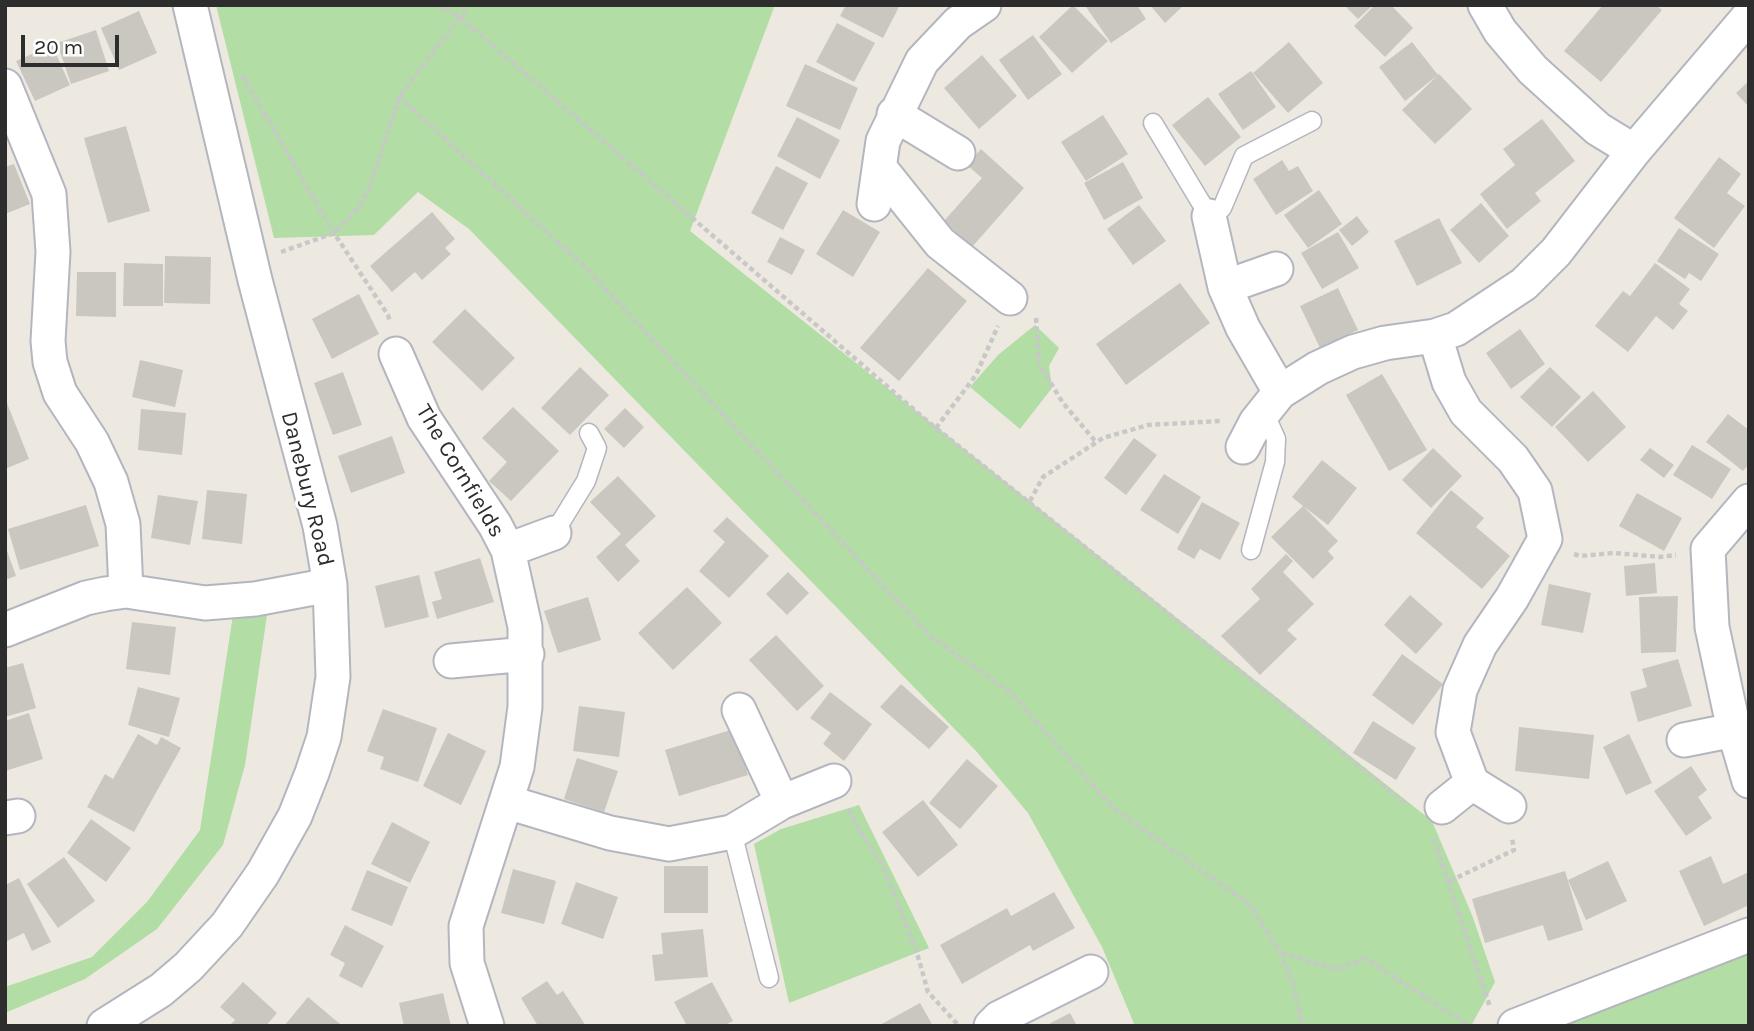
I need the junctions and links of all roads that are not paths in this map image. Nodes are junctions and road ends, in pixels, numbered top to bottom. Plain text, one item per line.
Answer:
1 (190, 5) edge
2 (984, 5) edge
3 (1485, 5) edge
4 (1749, 16) edge
5 (8, 103) edge
6 (894, 114) junction
7 (1312, 121) dead end
8 (1153, 123) dead end
9 (1634, 151) junction
10 (958, 153) dead end
11 (880, 168) junction
12 (874, 204) dead end
13 (1209, 216) junction
14 (1276, 269) dead end
15 (1225, 287) junction
16 (1010, 298) road end
17 (1435, 336) junction
18 (396, 354) road end
19 (1261, 418) junction
20 (589, 433) dead end
21 (1749, 501) edge
22 (554, 533) joint
23 (508, 550) junction
24 (1251, 550) dead end
25 (330, 585) junction
26 (126, 591) junction
27 (5, 630) edge
28 (527, 654) junction
29 (452, 661) dead end
30 (738, 710) dead end
31 (1734, 730) junction
32 (1684, 740) dead end
33 (834, 781) road end
34 (1749, 781) edge
35 (1472, 783) junction
36 (507, 802) junction
37 (782, 802) junction
38 (1509, 806) road end
39 (1430, 817) road end
40 (732, 832) junction
41 (1749, 935) edge
42 (1091, 972) dead end
43 (769, 978) dead end
44 (1503, 1019) edge
45 (122, 1021) edge
46 (487, 1026) edge
47 (991, 1026) edge

1 - 25 street, Danebury Road
2 - 6 street
3 - 9 street
4 - 9 street
5 - 26 street
6 - 10 street
6 - 11 street
7 - 13 lane
8 - 13 lane
9 - 17 street
11 - 12 street
11 - 16 street
13 - 15 street
14 - 15 street
15 - 19 street
17 - 19 street
17 - 35 street
18 - 23 street, The Cornfields
19 - 24 lane
20 - 22 lane
21 - 31 street
22 - 23 street, The Cornfields
23 - 28 street, The Cornfields
25 - 26 street
25 - 45 street, Danebury Road
26 - 27 street
28 - 29 street
28 - 36 street, The Cornfields
30 - 37 street
31 - 32 street
31 - 34 street
33 - 37 street
35 - 38 street
35 - 39 street
36 - 40 street
36 - 46 street, The Cornfields
37 - 40 street
40 - 43 lane
41 - 44 street
42 - 47 street

